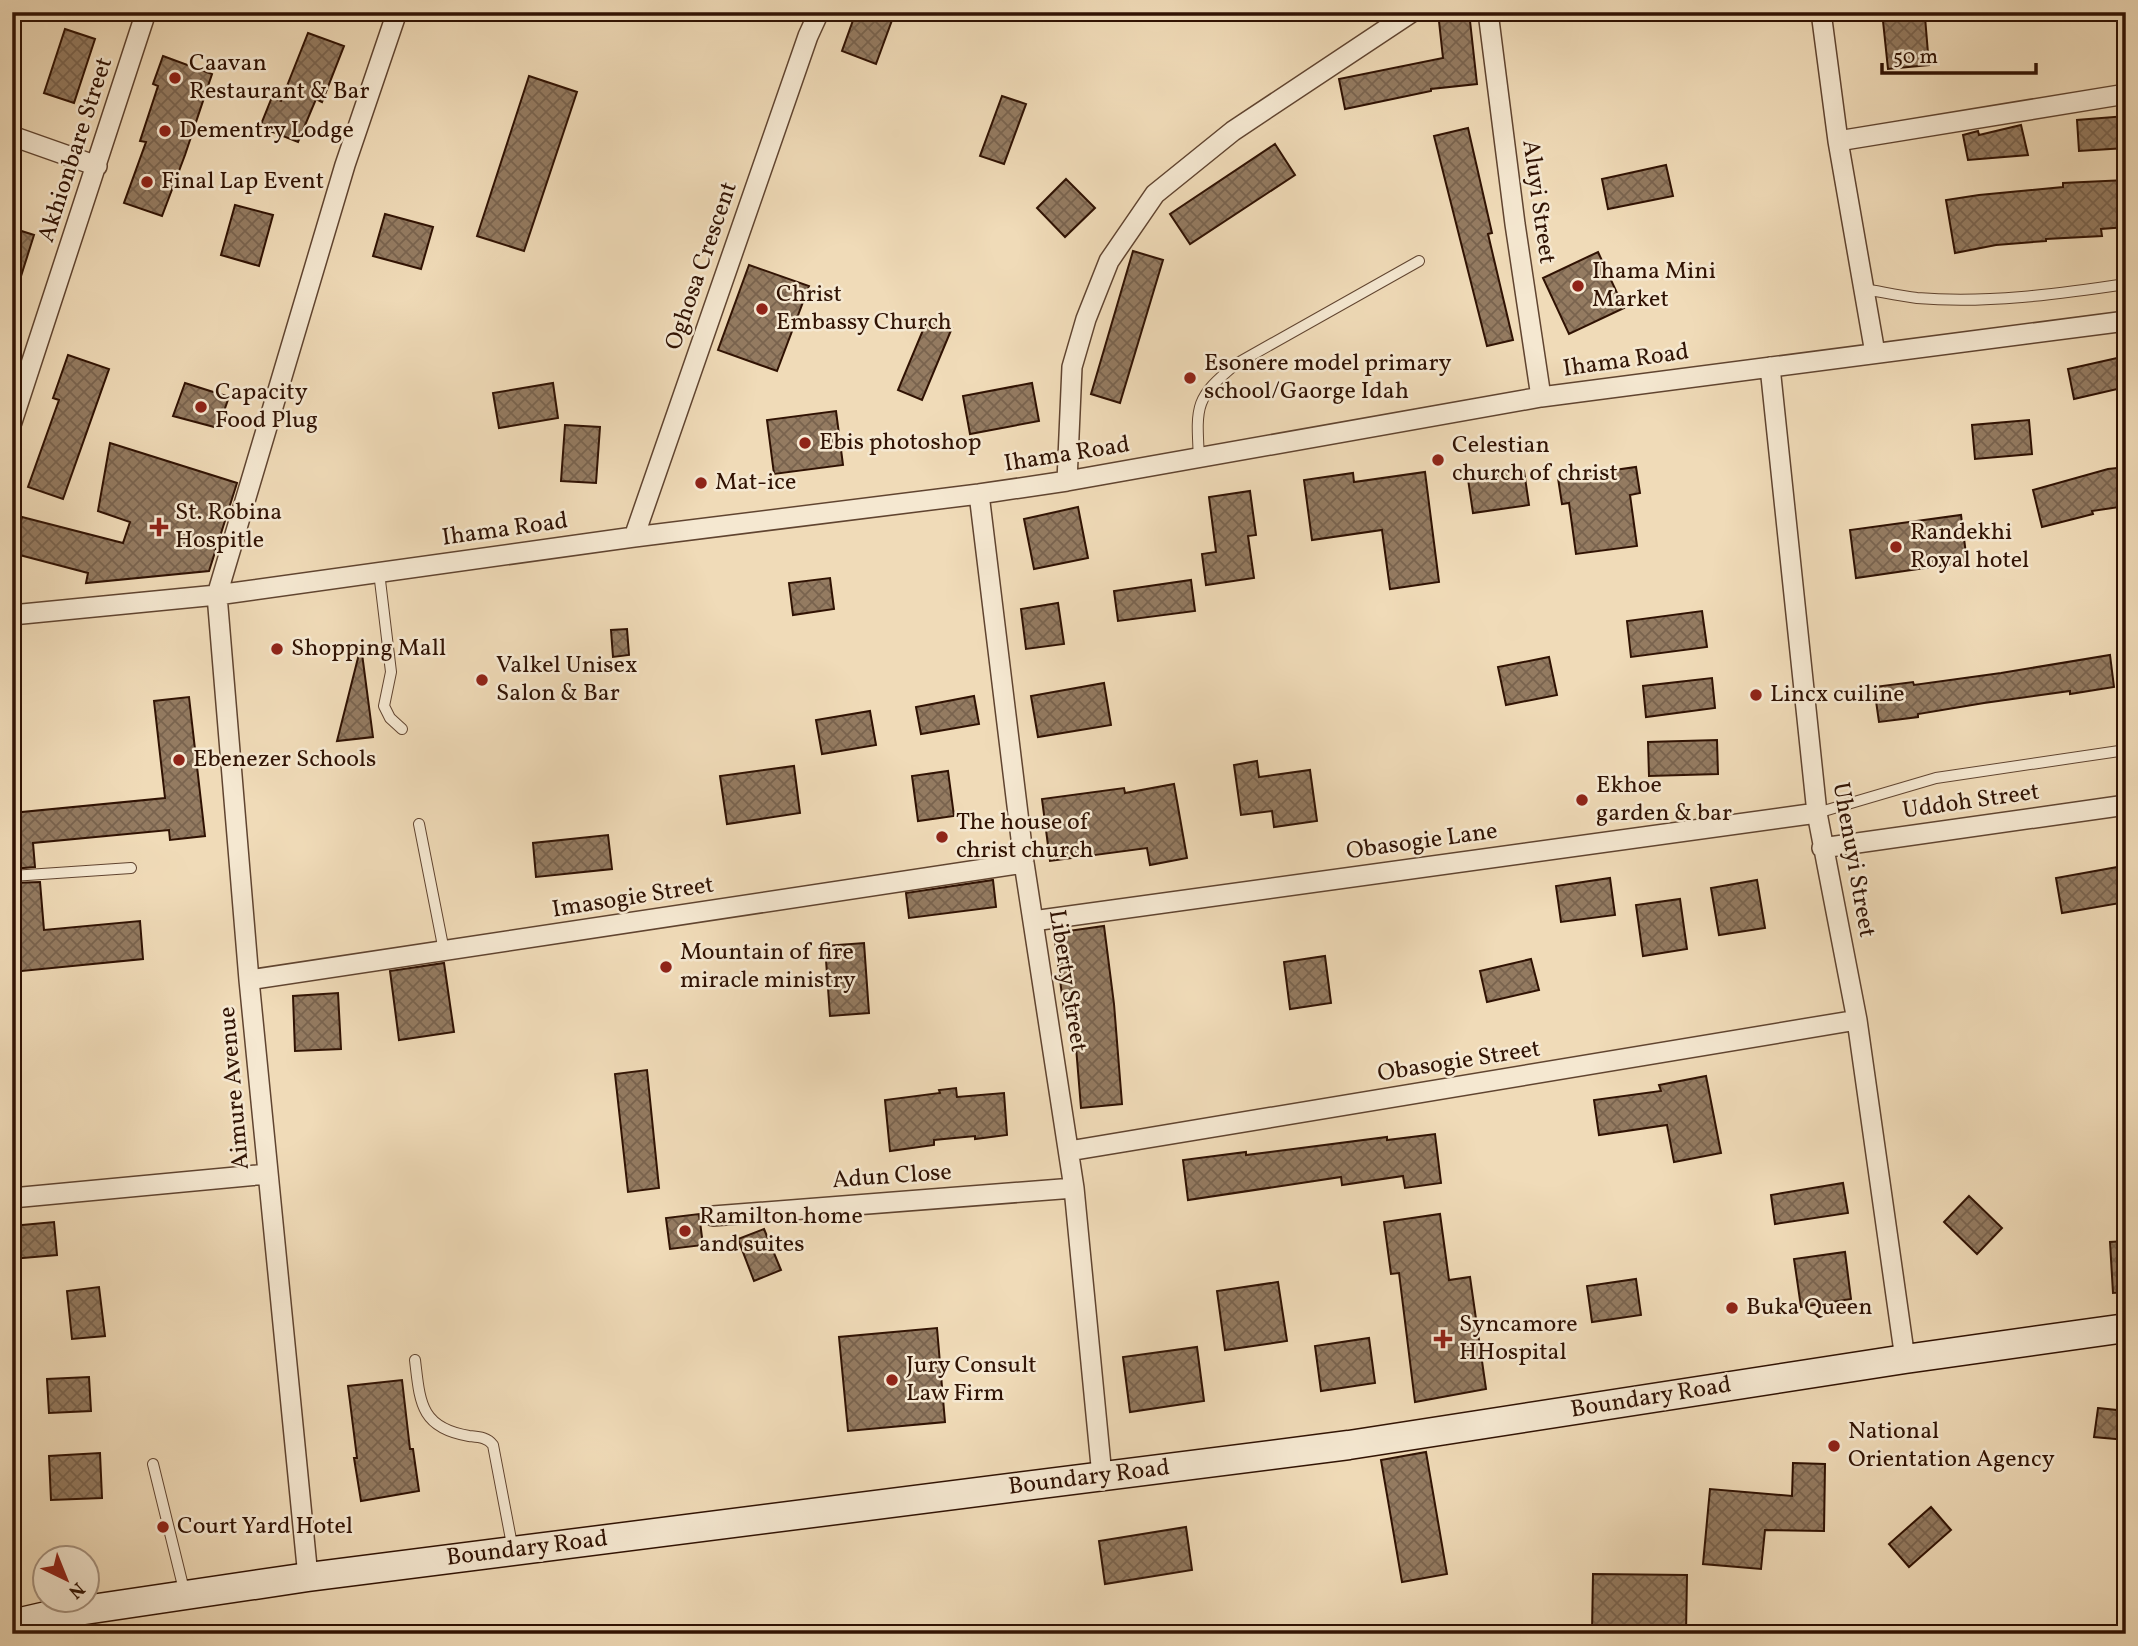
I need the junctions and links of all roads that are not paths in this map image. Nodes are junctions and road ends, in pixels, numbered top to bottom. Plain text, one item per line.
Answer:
1 (146, 12) edge
2 (397, 12) edge
3 (820, 12) edge
4 (1412, 12) edge
5 (1488, 12) edge
6 (1821, 12) edge
7 (2126, 94) edge
8 (12, 136) edge
9 (1839, 141) junction
10 (97, 166) junction
11 (1419, 261) dead end
12 (2126, 284) edge
13 (1864, 289) junction
14 (2126, 321) edge
15 (1875, 353) junction
16 (1770, 367) junction
17 (1541, 397) junction
18 (12, 422) edge
19 (1199, 458) junction
20 (1068, 481) junction
21 (979, 494) junction
22 (634, 537) junction
23 (379, 572) junction
24 (217, 595) junction
25 (12, 615) edge
26 (402, 729) dead end
27 (2126, 750) edge
28 (2126, 804) edge
29 (1817, 813) junction
30 (419, 824) dead end
31 (1822, 848) junction
32 (1024, 863) junction
33 (131, 868) dead end
34 (12, 876) edge
35 (1033, 921) junction
36 (444, 951) junction
37 (249, 980) junction
38 (1857, 1020) junction
39 (1069, 1151) junction
40 (268, 1174) junction
41 (1074, 1188) junction
42 (12, 1198) edge
43 (713, 1216) dead end
44 (2126, 1328) edge
45 (1905, 1359) junction
46 (415, 1360) dead end
47 (153, 1464) dead end
48 (1102, 1476) junction
49 (513, 1550) junction
50 (308, 1577) junction
51 (185, 1595) junction
52 (51, 1615) junction
53 (12, 1624) edge
54 (21, 1634) edge

1 - 10 street, Akhionbare Street
2 - 24 street
3 - 22 street, Oghosa Crescent
4 - 20 street
5 - 17 street, Aluyi Street
6 - 9 street
7 - 9 street
8 - 10 street
9 - 13 street
10 - 18 street, Akhionbare Street
11 - 19 lane
12 - 13 lane
13 - 15 street
14 - 15 street, Ihama Road
15 - 16 street, Ihama Road
16 - 17 street, Ihama Road
16 - 29 street, Uhenuyi Street
17 - 19 street, Ihama Road
19 - 20 street, Ihama Road
20 - 21 street, Ihama Road
21 - 22 street, Ihama Road
21 - 32 street, Liberty Street
22 - 23 street, Ihama Road
23 - 24 street, Ihama Road
23 - 26 lane
24 - 25 street, Ihama Road
24 - 37 street, Aimure Avenue
27 - 29 lane
28 - 31 street, Uddoh Street
29 - 31 street, Uhenuyi Street
29 - 35 street, Obasogie Lane
30 - 36 lane
31 - 38 street, Uhenuyi Street
32 - 35 street, Liberty Street
32 - 36 street, Imasogie Street
33 - 34 lane
35 - 39 street, Liberty Street
36 - 37 street, Imasogie Street
37 - 40 street, Aimure Avenue
38 - 39 street, Obasogie Street
38 - 45 street, Uhenuyi Street
39 - 41 street, Liberty Street
40 - 42 street
40 - 50 street, Aimure Avenue
41 - 43 street, Adun Close
41 - 48 street, Liberty Street
44 - 45 street, Boundary Road
45 - 48 street, Boundary Road
46 - 49 lane
47 - 51 lane
48 - 49 street, Boundary Road
49 - 50 street, Boundary Road
50 - 51 street, Boundary Road
51 - 52 street, Boundary Road
52 - 53 street, Boundary Road
52 - 54 street, Boundary Road

